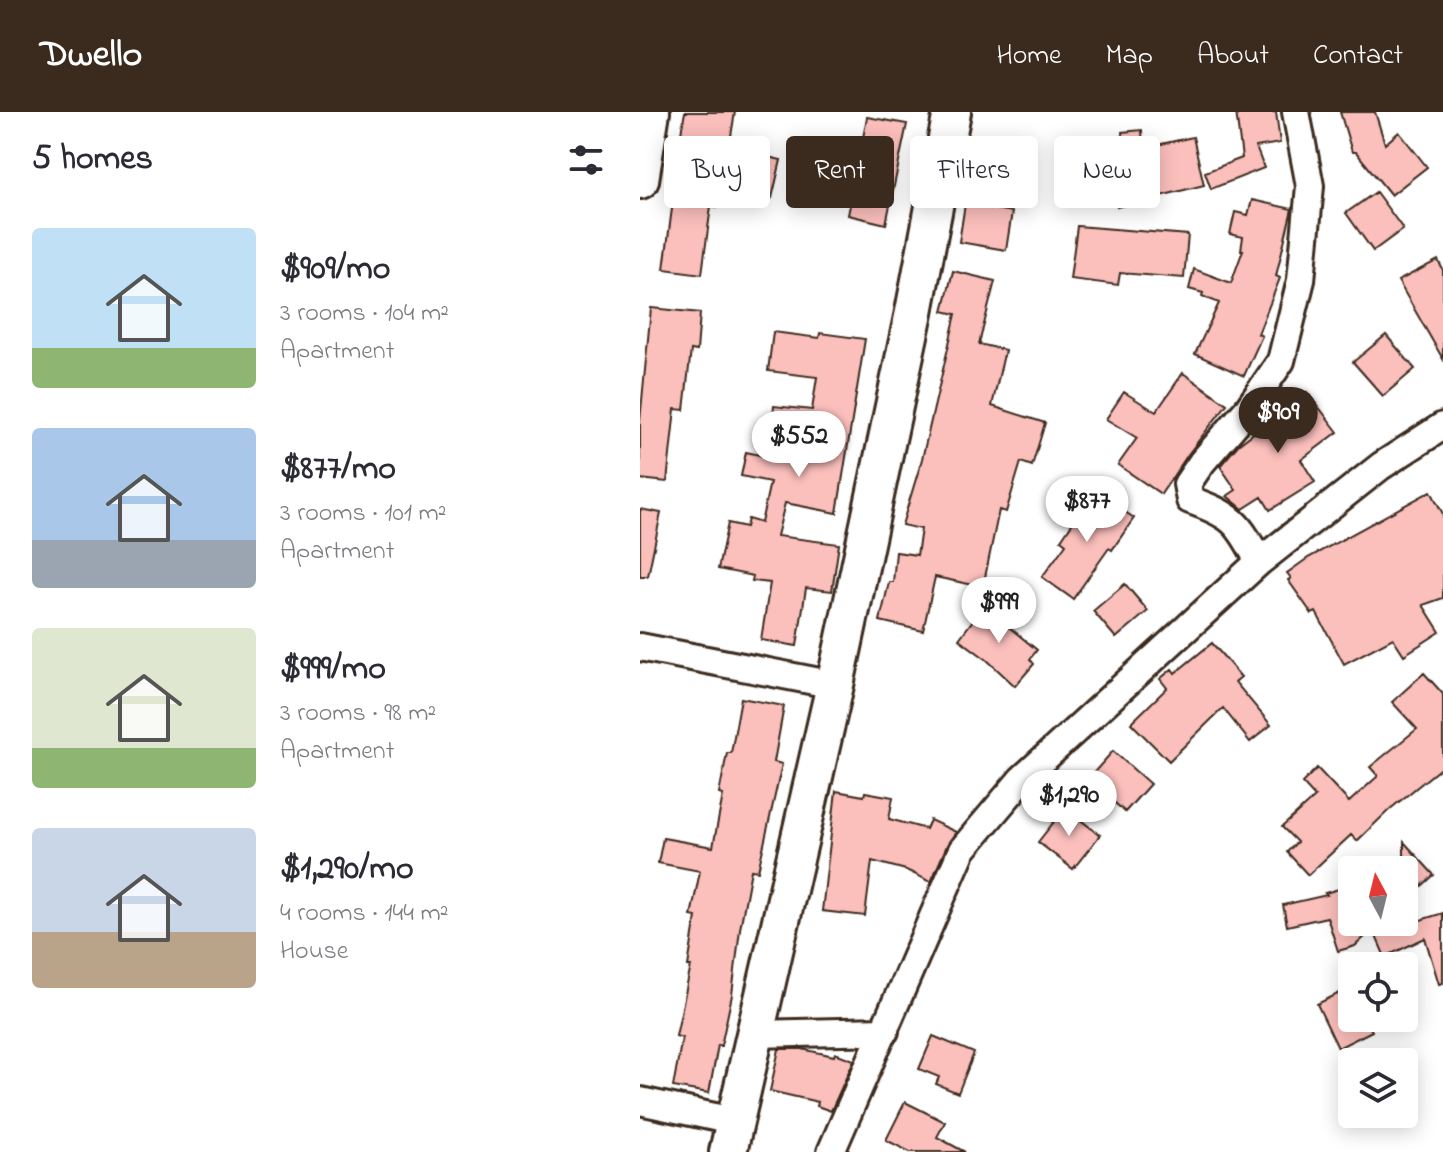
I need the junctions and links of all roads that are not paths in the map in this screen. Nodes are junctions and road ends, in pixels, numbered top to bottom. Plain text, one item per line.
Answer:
1 (651, 112) edge
2 (952, 112) edge
3 (1296, 112) edge
4 (640, 180) edge
5 (1443, 426) edge
6 (1259, 562) junction
7 (640, 647) edge
8 (835, 685) junction
9 (885, 1031) junction
10 (753, 1034) junction
11 (640, 1101) edge
12 (731, 1136) edge
13 (831, 1152) edge

1 - 4 street
2 - 8 street
3 - 6 street
5 - 6 street
6 - 9 street
7 - 8 street
8 - 10 street
9 - 10 street
9 - 13 street
10 - 12 street
11 - 12 street

